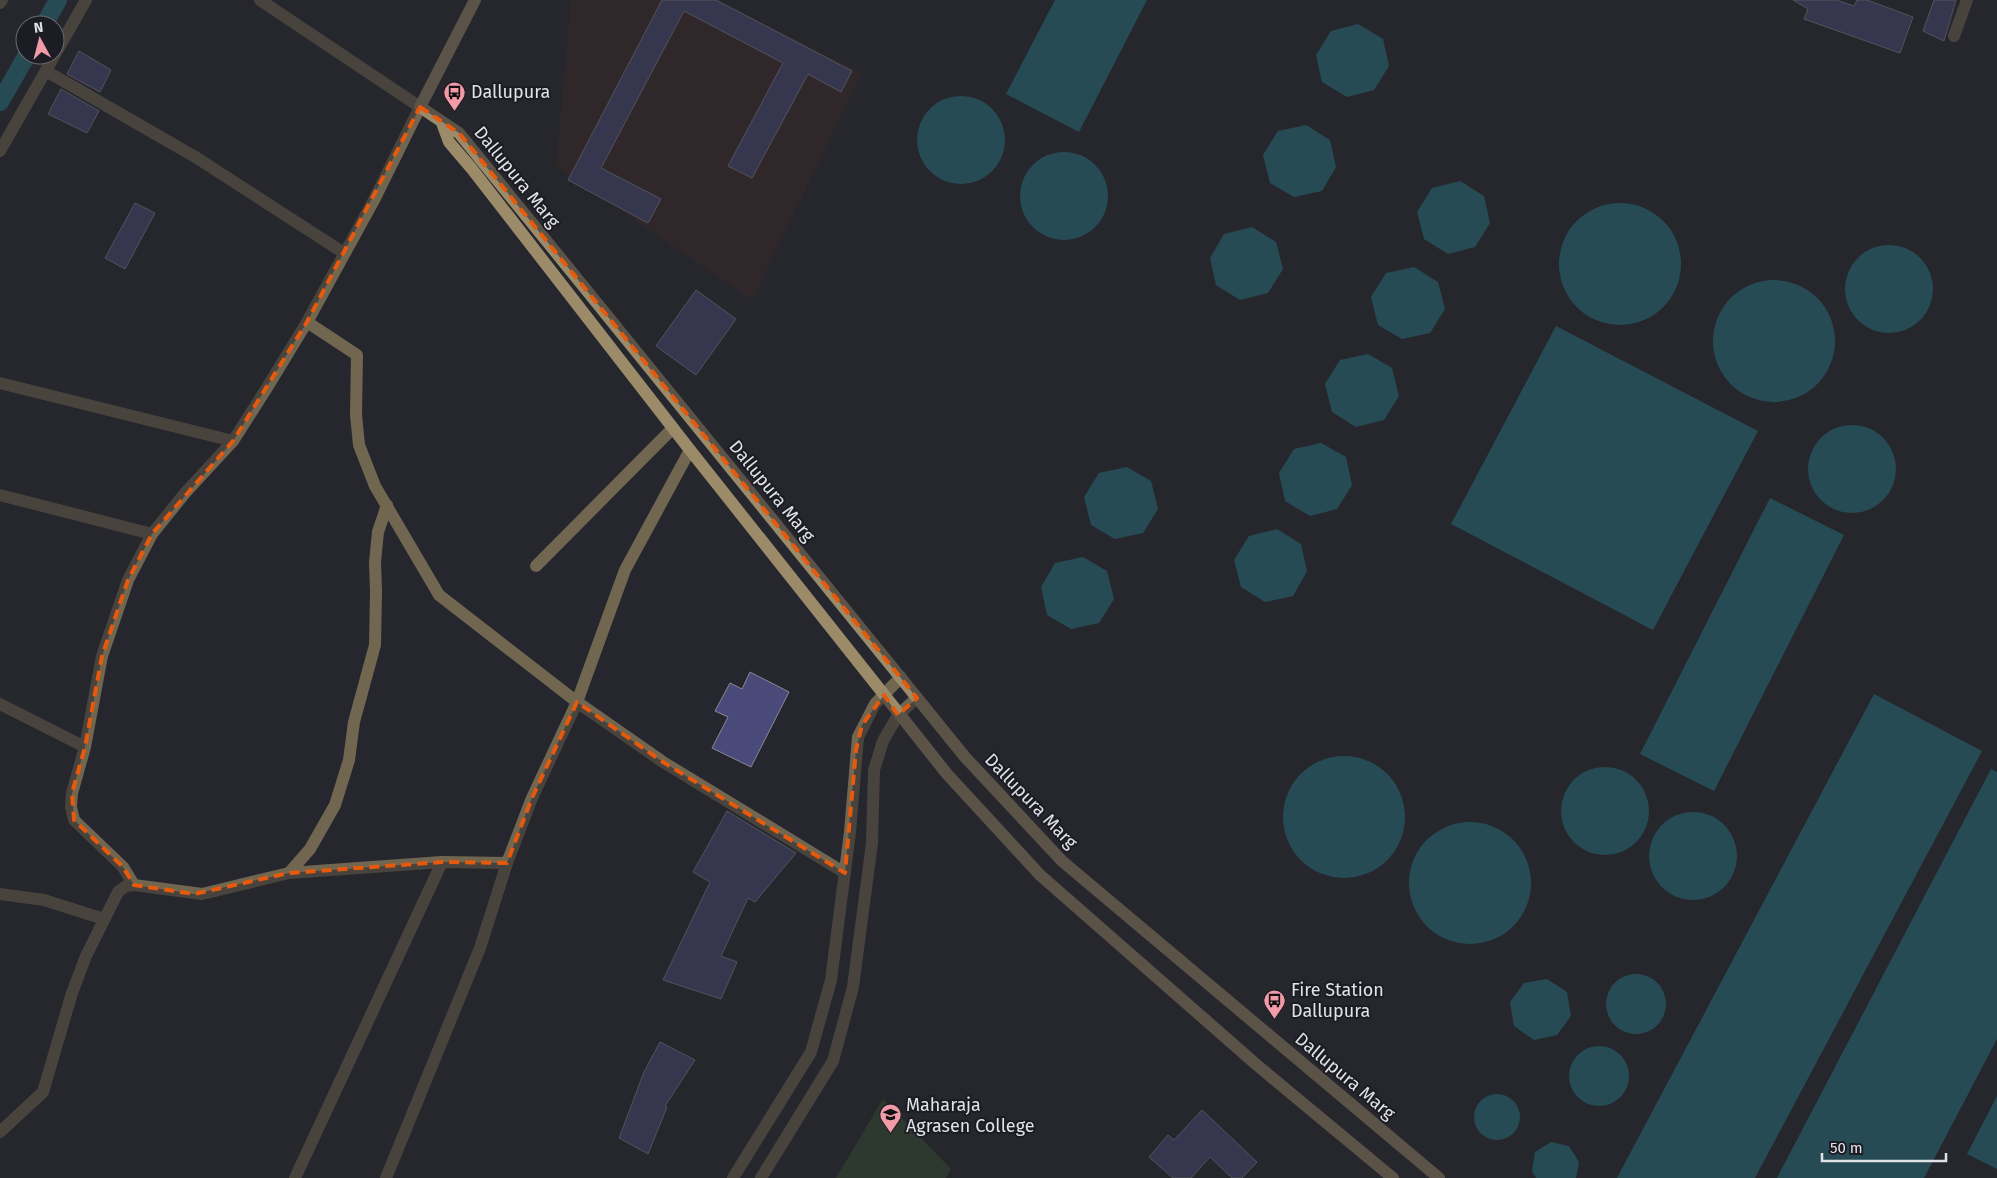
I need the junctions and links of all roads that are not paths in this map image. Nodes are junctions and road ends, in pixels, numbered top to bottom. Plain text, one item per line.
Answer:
1 (2, 0) edge
2 (86, 0) edge
3 (260, 0) edge
4 (475, 0) edge
5 (1967, 0) edge
6 (0, 3) edge
7 (1954, 36) dead end
8 (46, 71) junction
9 (420, 107) junction
10 (442, 123) junction
11 (0, 151) edge
12 (344, 253) junction
13 (307, 322) junction
14 (0, 383) edge
15 (674, 428) junction
16 (233, 441) junction
17 (690, 450) junction
18 (0, 495) edge
19 (387, 505) junction
20 (152, 534) junction
21 (536, 566) dead end
22 (901, 677) junction
23 (884, 695) junction
24 (917, 698) junction
25 (577, 702) junction
26 (0, 704) edge
27 (898, 715) junction
28 (85, 746) junction
29 (442, 862) junction
30 (507, 863) junction
31 (289, 872) junction
32 (845, 873) junction
33 (134, 885) junction
34 (0, 894) edge
35 (104, 919) junction
36 (0, 1132) edge
37 (295, 1178) edge
38 (386, 1178) edge
39 (733, 1178) edge
40 (760, 1178) edge
41 (1393, 1178) edge
42 (1439, 1178) edge

1 - 6 street
2 - 8 street
3 - 9 street
4 - 9 main road
5 - 7 street
8 - 11 street
8 - 12 street
9 - 10 main road
9 - 12 street
10 - 15 main road, Dallupura Marg
10 - 22 main road, Dallupura Marg
12 - 13 street
13 - 16 street
13 - 19 street
14 - 16 street
15 - 17 main road, Dallupura Marg
15 - 21 street
16 - 20 street
17 - 23 main road, Dallupura Marg
17 - 25 street
18 - 20 street
19 - 25 street
19 - 31 street
20 - 28 street
22 - 23 street
22 - 24 main road, Dallupura Marg
23 - 27 main road, Dallupura Marg
23 - 32 street
24 - 27 street
24 - 42 main road, Dallupura Marg
25 - 30 street
25 - 32 street
26 - 28 street
27 - 40 street
27 - 41 main road, Dallupura Marg
28 - 33 street
29 - 30 street
29 - 31 street
29 - 37 street
30 - 38 street
31 - 33 street
32 - 39 street
33 - 35 street
34 - 35 street
35 - 36 street

